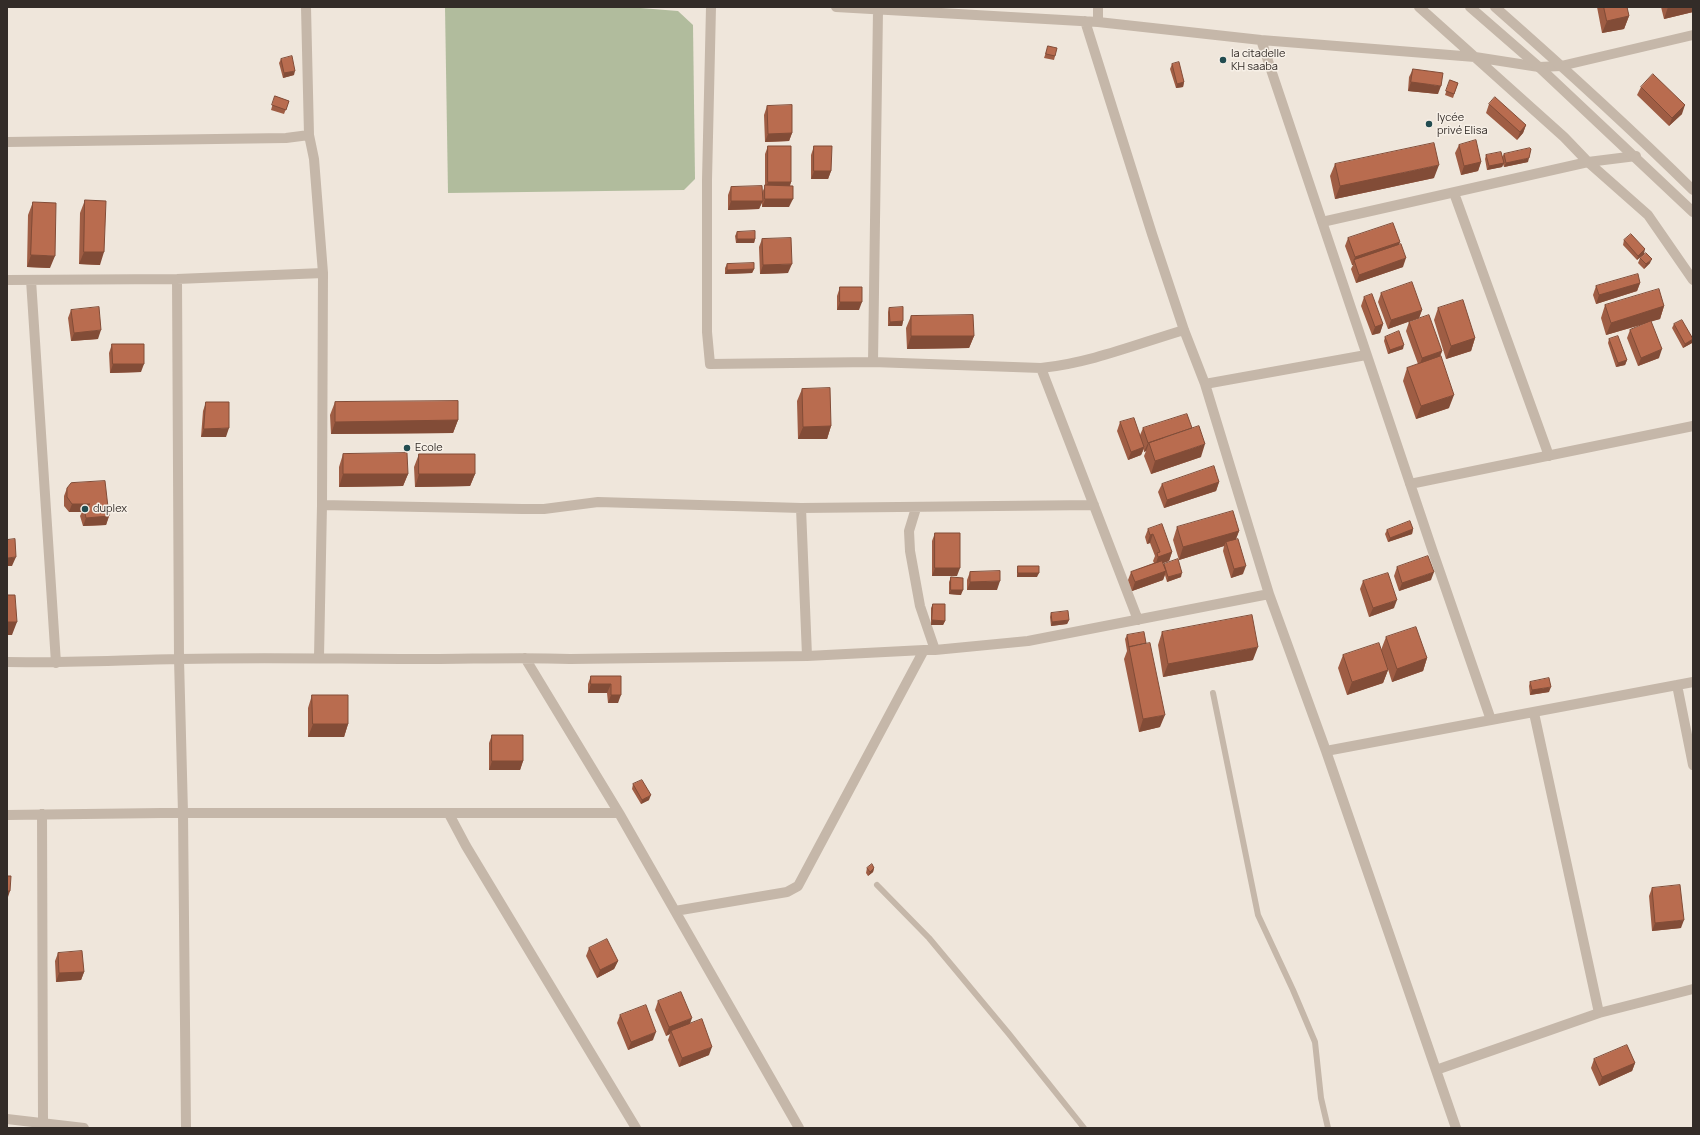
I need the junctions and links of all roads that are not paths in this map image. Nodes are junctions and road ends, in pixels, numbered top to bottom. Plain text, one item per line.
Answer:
1 (306, 7) edge
2 (711, 7) edge
3 (836, 7) edge
4 (1098, 7) edge
5 (1419, 7) edge
6 (1470, 7) edge
7 (1495, 7) edge
8 (931, 9) edge
9 (878, 10) junction
10 (1085, 21) junction
11 (1098, 22) junction
12 (1693, 35) edge
13 (1261, 40) junction
14 (1475, 57) junction
15 (1562, 66) junction
16 (1539, 67) junction
17 (309, 135) junction
18 (7, 142) edge
19 (1636, 156) junction
20 (1588, 162) junction
21 (1693, 190) edge
22 (1454, 193) junction
23 (1693, 212) edge
24 (1322, 222) junction
25 (323, 273) junction
26 (177, 279) junction
27 (7, 280) edge
28 (31, 280) junction
29 (1693, 280) edge
30 (1184, 330) junction
31 (1366, 355) junction
32 (873, 362) junction
33 (1041, 368) junction
34 (1205, 384) junction
35 (1693, 426) edge
36 (1549, 456) junction
37 (1410, 484) junction
38 (322, 504) junction
39 (1094, 505) junction
40 (801, 508) junction
41 (916, 508) junction
42 (1269, 594) junction
43 (1138, 620) junction
44 (924, 650) junction
45 (935, 650) junction
46 (807, 656) junction
47 (319, 657) junction
48 (525, 658) junction
49 (179, 659) junction
50 (7, 662) edge
51 (56, 663) junction
52 (1693, 682) edge
53 (1677, 685) junction
54 (1213, 693) dead end
55 (1534, 713) junction
56 (1491, 720) junction
57 (1326, 751) junction
58 (1693, 765) edge
59 (619, 813) junction
60 (42, 814) junction
61 (183, 814) junction
62 (448, 814) junction
63 (7, 815) edge
64 (877, 885) dead end
65 (675, 911) junction
66 (1693, 989) edge
67 (1599, 1013) junction
68 (1436, 1070) junction
69 (7, 1119) edge
70 (43, 1123) junction
71 (84, 1128) edge
72 (186, 1128) edge
73 (636, 1128) edge
74 (799, 1128) edge
75 (1084, 1128) edge
76 (1328, 1128) edge
77 (1456, 1128) edge

1 - 17 street
2 - 32 street
3 - 9 street
4 - 11 street
5 - 14 street
6 - 16 street
7 - 15 street
8 - 9 street
8 - 10 street
9 - 32 street
10 - 11 street
10 - 30 street
11 - 13 street
12 - 15 street
13 - 14 street
13 - 24 street
14 - 16 street
14 - 20 street
15 - 16 street
15 - 21 street
16 - 19 street
17 - 18 street
17 - 25 street
19 - 20 street
19 - 23 street
20 - 22 street
20 - 29 street
22 - 24 street
22 - 36 street
24 - 31 street
25 - 26 street
25 - 38 street
26 - 28 street
26 - 49 street
27 - 28 street
28 - 51 street
30 - 33 street
30 - 34 street
31 - 34 street
31 - 37 street
32 - 33 street
33 - 39 street
34 - 42 street
35 - 36 street
36 - 37 street
37 - 56 street
38 - 40 street
38 - 47 street
39 - 41 street
39 - 43 street
40 - 41 street
40 - 46 street
41 - 45 street
42 - 43 street
42 - 57 street
43 - 45 street
44 - 45 street
44 - 46 street
44 - 65 street
46 - 48 street
47 - 48 street
47 - 49 street
48 - 59 street
49 - 51 street
49 - 61 street
50 - 51 street
52 - 53 street
53 - 55 street
53 - 58 street
54 - 76 lane
55 - 56 street
55 - 67 street
56 - 57 street
57 - 68 street
59 - 62 street
59 - 65 street
60 - 61 street
60 - 63 street
60 - 70 street
61 - 62 street
61 - 72 street
62 - 73 street
64 - 75 lane
65 - 74 street
66 - 67 street
67 - 68 street
68 - 77 street
69 - 70 street
70 - 71 street

